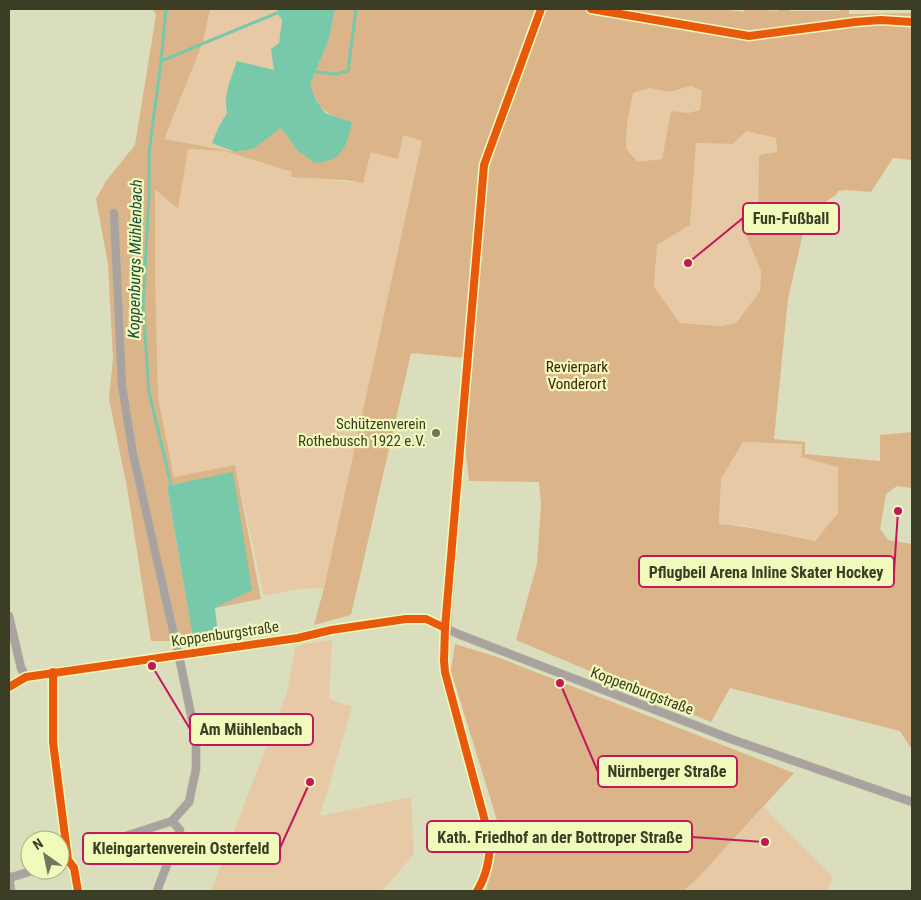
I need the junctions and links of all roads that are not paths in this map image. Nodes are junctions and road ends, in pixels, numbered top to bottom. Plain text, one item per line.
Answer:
1 (114, 213) dead end
2 (458, 480) dead end
3 (9, 616) edge
4 (445, 628) junction
5 (178, 654) junction
6 (26, 677) junction
7 (9, 687) edge
8 (912, 802) edge
9 (172, 821) junction
10 (86, 848) dead end
11 (9, 877) edge
12 (11, 891) edge
13 (157, 891) edge
14 (477, 891) edge

1 - 5 street
2 - 4 street
3 - 6 street
4 - 5 street, Koppenburgstraße
4 - 8 street, Koppenburgstraße
4 - 14 street
5 - 6 street, Koppenburgstraße
5 - 9 street
6 - 7 street, Koppenburgstraße
9 - 10 street
9 - 13 street
11 - 12 street

